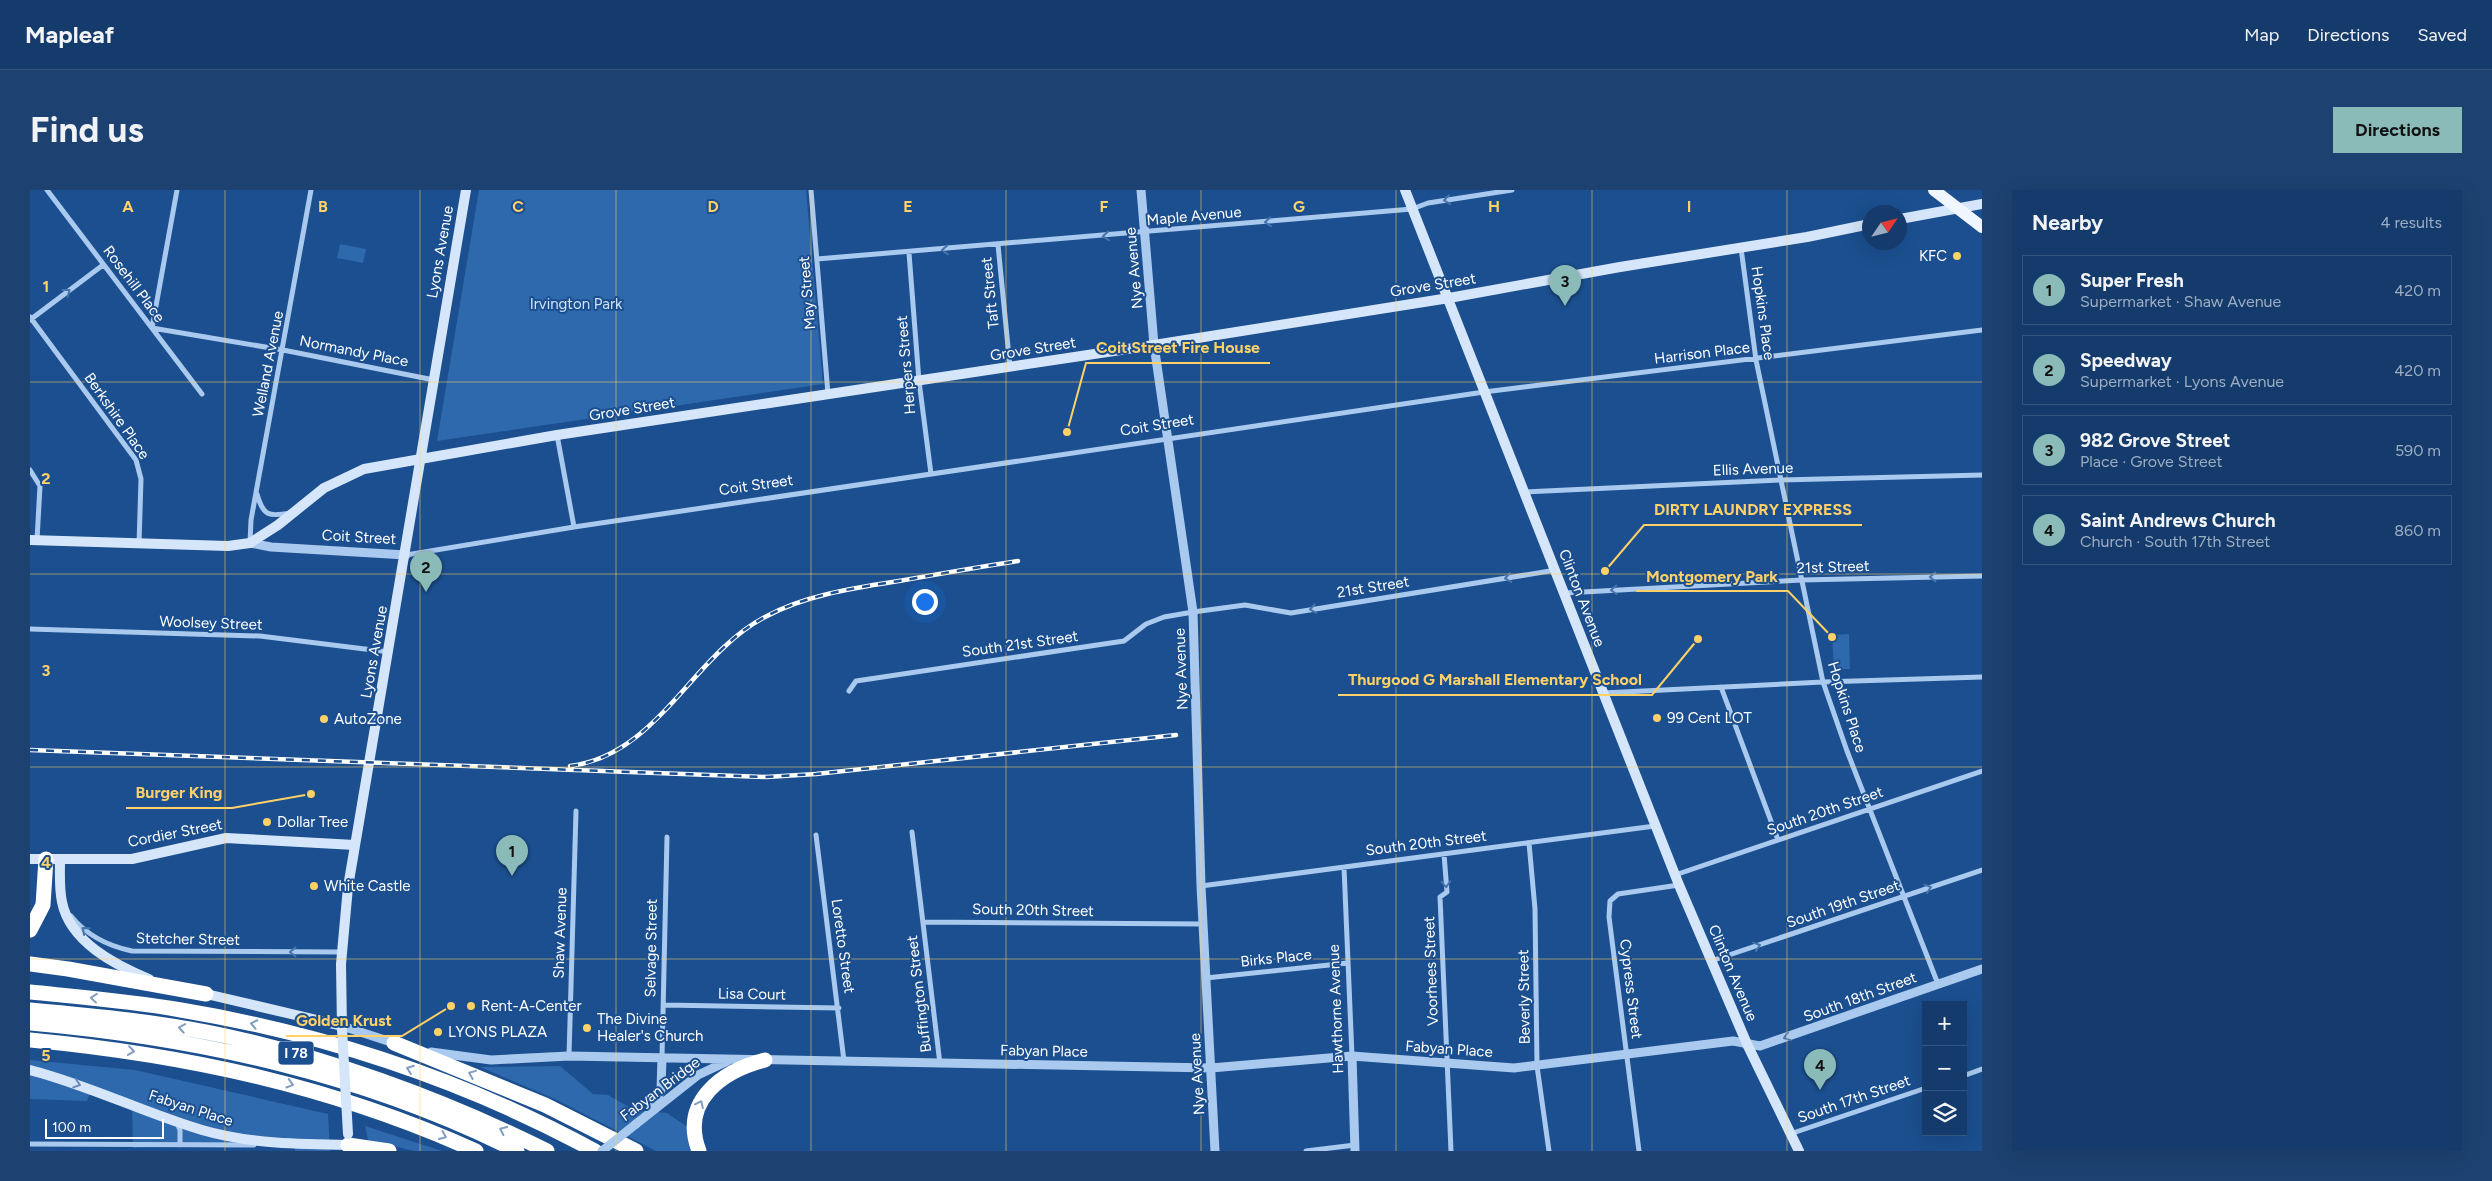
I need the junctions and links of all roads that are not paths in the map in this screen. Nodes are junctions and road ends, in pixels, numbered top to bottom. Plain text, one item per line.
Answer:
1 (47, 190) edge
2 (177, 190) edge
3 (311, 190) edge
4 (466, 190) edge
5 (811, 190) edge
6 (1141, 190) edge
7 (1405, 190) edge
8 (1512, 190) edge
9 (1934, 190) edge
10 (1982, 204) edge
11 (1412, 209) junction
12 (1958, 209) junction
13 (1907, 218) edge
14 (1862, 225) edge
15 (1982, 228) edge
16 (1144, 233) junction
17 (998, 245) junction
18 (1741, 248) junction
19 (909, 253) junction
20 (817, 260) junction
21 (103, 265) junction
22 (1449, 298) junction
23 (30, 318) edge
24 (152, 328) junction
25 (1982, 330) edge
26 (1154, 346) junction
27 (284, 350) junction
28 (1756, 360) junction
29 (1010, 367) junction
30 (434, 380) junction
31 (919, 380) junction
32 (1484, 392) junction
33 (202, 394) dead end
34 (828, 395) junction
35 (557, 435) junction
36 (1168, 438) junction
37 (420, 458) junction
38 (30, 470) edge
39 (931, 474) junction
40 (1982, 475) edge
41 (1781, 480) junction
42 (256, 492) junction
43 (1524, 492) junction
44 (295, 512) junction
45 (574, 527) junction
46 (33, 540) edge
47 (250, 543) junction
48 (139, 545) junction
49 (406, 555) junction
50 (1556, 570) junction
51 (1982, 576) edge
52 (1802, 580) junction
53 (1565, 593) junction
54 (1193, 612) junction
55 (30, 629) edge
56 (390, 652) junction
57 (1982, 677) edge
58 (1823, 682) junction
59 (1721, 687) junction
60 (848, 691) dead end
61 (1603, 693) junction
62 (1982, 771) edge
63 (1870, 809) junction
64 (576, 810) dead end
65 (1655, 826) junction
66 (912, 832) dead end
67 (816, 835) dead end
68 (667, 837) dead end
69 (1778, 840) junction
70 (1529, 843) junction
71 (355, 845) junction
72 (1444, 854) junction
73 (30, 859) edge
74 (53, 859) junction
75 (1344, 867) junction
76 (1982, 870) edge
77 (1677, 880) junction
78 (1201, 886) junction
79 (60, 893) junction
80 (1904, 897) junction
81 (923, 922) junction
82 (1203, 924) junction
83 (30, 930) edge
84 (342, 952) junction
85 (1711, 961) junction
86 (1348, 963) junction
87 (30, 964) edge
88 (1982, 969) edge
89 (1206, 978) junction
90 (1938, 984) junction
91 (30, 992) edge
92 (206, 994) junction
93 (664, 1006) junction
94 (839, 1008) junction
95 (30, 1010) edge
96 (30, 1023) edge
97 (342, 1027) junction
98 (30, 1040) edge
99 (394, 1043) junction
100 (1747, 1044) junction
101 (1626, 1055) junction
102 (569, 1056) junction
103 (1352, 1056) junction
104 (662, 1057) junction
105 (739, 1059) junction
106 (765, 1060) junction
107 (844, 1061) junction
108 (940, 1064) junction
109 (1446, 1064) junction
110 (1537, 1066) junction
111 (1211, 1068) junction
112 (1982, 1069) edge
113 (30, 1070) edge
114 (1967, 1075) edge
115 (432, 1077) junction
116 (1922, 1089) edge
117 (646, 1115) junction
118 (170, 1118) junction
119 (1790, 1134) junction
120 (348, 1143) edge
121 (30, 1144) edge
122 (180, 1145) junction
123 (290, 1145) junction
124 (1355, 1148) edge
125 (389, 1151) edge
126 (476, 1151) edge
127 (517, 1151) edge
128 (547, 1151) edge
129 (575, 1151) edge
130 (596, 1151) edge
131 (602, 1151) edge
132 (636, 1151) edge
133 (699, 1151) edge
134 (1215, 1151) edge
135 (1306, 1151) edge
136 (1451, 1151) edge
137 (1549, 1151) edge
138 (1639, 1151) edge
139 (1799, 1151) edge

1 - 21 street, Rosehill Place
2 - 24 street
3 - 27 street, Welland Avenue
4 - 30 main road, Lyons Avenue
5 - 20 street, May Street
6 - 16 street, Nye Avenue
7 - 11 main road, Clinton Avenue
8 -> 11 street, Maple Avenue
9 - 12 main road
10 - 12 main road
11 -> 16 street, Maple Avenue
11 - 22 main road, Clinton Avenue
12 - 13 main road
12 - 15 main road
14 - 18 main road, Grove Street
16 -> 17 street, Maple Avenue
16 - 26 street, Nye Avenue
17 -> 19 street, Maple Avenue
17 - 29 street, Taft Street
18 - 22 main road, Grove Street
18 - 28 street, Hopkins Place
19 - 20 street, Maple Avenue
19 - 31 street, Herpers Street
20 - 34 street, May Street
23 -> 21 street
21 - 24 street, Rosehill Place
22 - 26 main road, Grove Street
22 - 32 main road, Clinton Avenue
23 - 48 street, Berkshire Place
24 - 27 street, Normandy Place
24 - 33 street, Rosehill Place
25 - 28 street, Harrison Place
26 - 29 main road, Grove Street
26 - 36 street, Nye Avenue
27 - 30 street, Normandy Place
27 - 42 street, Welland Avenue
28 - 32 street, Harrison Place
28 - 41 street, Hopkins Place
29 - 31 main road, Grove Street
30 - 37 main road, Lyons Avenue
31 - 34 main road, Grove Street
31 - 39 street, Herpers Street
32 - 36 street, Coit Street
32 - 43 main road, Clinton Avenue
34 - 35 main road, Grove Street
35 - 37 main road, Grove Street
35 - 45 street
36 - 39 street, Coit Street
36 - 54 street, Nye Avenue
37 - 44 main road, Grove Street
37 - 49 main road, Lyons Avenue
38 - 46 street
39 - 45 street, Coit Street
40 - 41 street, Ellis Avenue
41 - 43 street, Ellis Avenue
41 - 52 street, Hopkins Place
42 - 44 street
42 - 47 street, Welland Avenue
43 - 50 main road, Clinton Avenue
44 - 47 main road, Grove Street
45 - 49 street, Coit Street
46 - 48 main road, Coit Street
47 - 48 main road, Coit Street
47 - 49 street, Coit Street
49 - 56 main road, Lyons Avenue
50 - 53 main road, Clinton Avenue
50 -> 54 street, 21st Street
51 -> 52 street, 21st Street
52 -> 53 street, 21st Street
52 - 58 street, Hopkins Place
53 - 61 main road, Clinton Avenue
54 - 60 street, South 21st Street
54 - 78 street, Nye Avenue
55 - 56 street, Woolsey Street
56 - 71 main road, Lyons Avenue
57 - 58 street
58 - 59 street
58 - 63 street, Hopkins Place
59 - 61 street
59 - 69 street
61 - 65 main road, Clinton Avenue
62 - 63 street, South 20th Street
63 - 69 street, South 20th Street
63 - 80 street, Hopkins Place
64 - 102 street, Shaw Avenue
65 - 70 street, South 20th Street
65 - 77 main road, Clinton Avenue
66 - 81 street, Buffington Street
67 - 94 street, Loretto Street
68 - 93 street, Selvage Street
69 - 77 street, South 20th Street
70 - 72 street, South 20th Street
70 - 110 street, Beverly Street
71 - 74 main road, Cordier Street
71 - 84 main road, Lyons Avenue
72 - 75 street, South 20th Street
72 -> 109 street, Voorhees Street
73 - 74 main road, Cordier Street
74 - 79 main road
74 - 83 highway
75 - 78 street, South 20th Street
75 - 86 street, Hawthorne Avenue
80 -> 76 street, South 19th Street
77 - 85 main road, Clinton Avenue
77 - 101 street, Cypress Street
78 - 82 street, Nye Avenue
84 -> 79 street, Stetcher Street
79 - 92 main road
85 -> 80 street, South 19th Street
80 - 90 street, Hopkins Place
81 - 82 street, South 20th Street
81 - 108 street, Buffington Street
82 - 89 street, Nye Avenue
84 - 97 main road, Lyons Avenue
85 - 100 main road, Clinton Avenue
86 - 89 street, Birks Place
86 - 103 street, Hawthorne Avenue
87 - 92 highway
88 - 90 street, South 18th Street
89 - 111 street, Nye Avenue
90 -> 100 street, South 18th Street
115 -> 91 highway, I 78
92 - 97 main road
93 - 94 street, Lisa Court
93 - 104 street, Selvage Street
94 - 107 street, Loretto Street
128 -> 95 highway, I 78
96 - 127 highway, I 78
97 - 99 street, Fabyan Place
97 - 120 main road, Lyons Avenue, bridge
98 -> 126 highway, I 78
99 - 102 street, Fabyan Place
132 -> 99 highway
100 - 101 street, Fabyan Place
100 - 119 main road, Clinton Avenue
101 - 110 street, Fabyan Place
101 - 138 street, Cypress Street
102 - 104 street, Fabyan Place
103 - 109 street, Fabyan Place
103 - 111 street, Fabyan Place
103 - 124 street, Hawthorne Avenue
104 - 105 street, Fabyan Place
104 - 117 street, Selvage Street
105 - 106 street, Fabyan Place
105 - 117 street, Fabyan Bridge
106 - 107 street, Fabyan Place
133 -> 106 highway
107 - 108 street, Fabyan Place
108 - 111 street, Fabyan Place
109 - 110 street, Fabyan Place
109 - 136 street, Voorhees Street
110 - 137 street, Beverly Street
111 - 134 street, Nye Avenue
112 - 114 street
113 -> 118 main road, Fabyan Place
115 - 129 highway
115 - 130 highway, I 78
116 - 119 street, South 17th Street
117 - 131 street, Fabyan Bridge, bridge
118 - 122 street
118 - 123 main road, Fabyan Place
119 - 139 main road, Clinton Avenue
120 - 123 main road, Fabyan Place
120 - 125 highway
121 - 122 street
122 - 123 street
124 - 135 street

